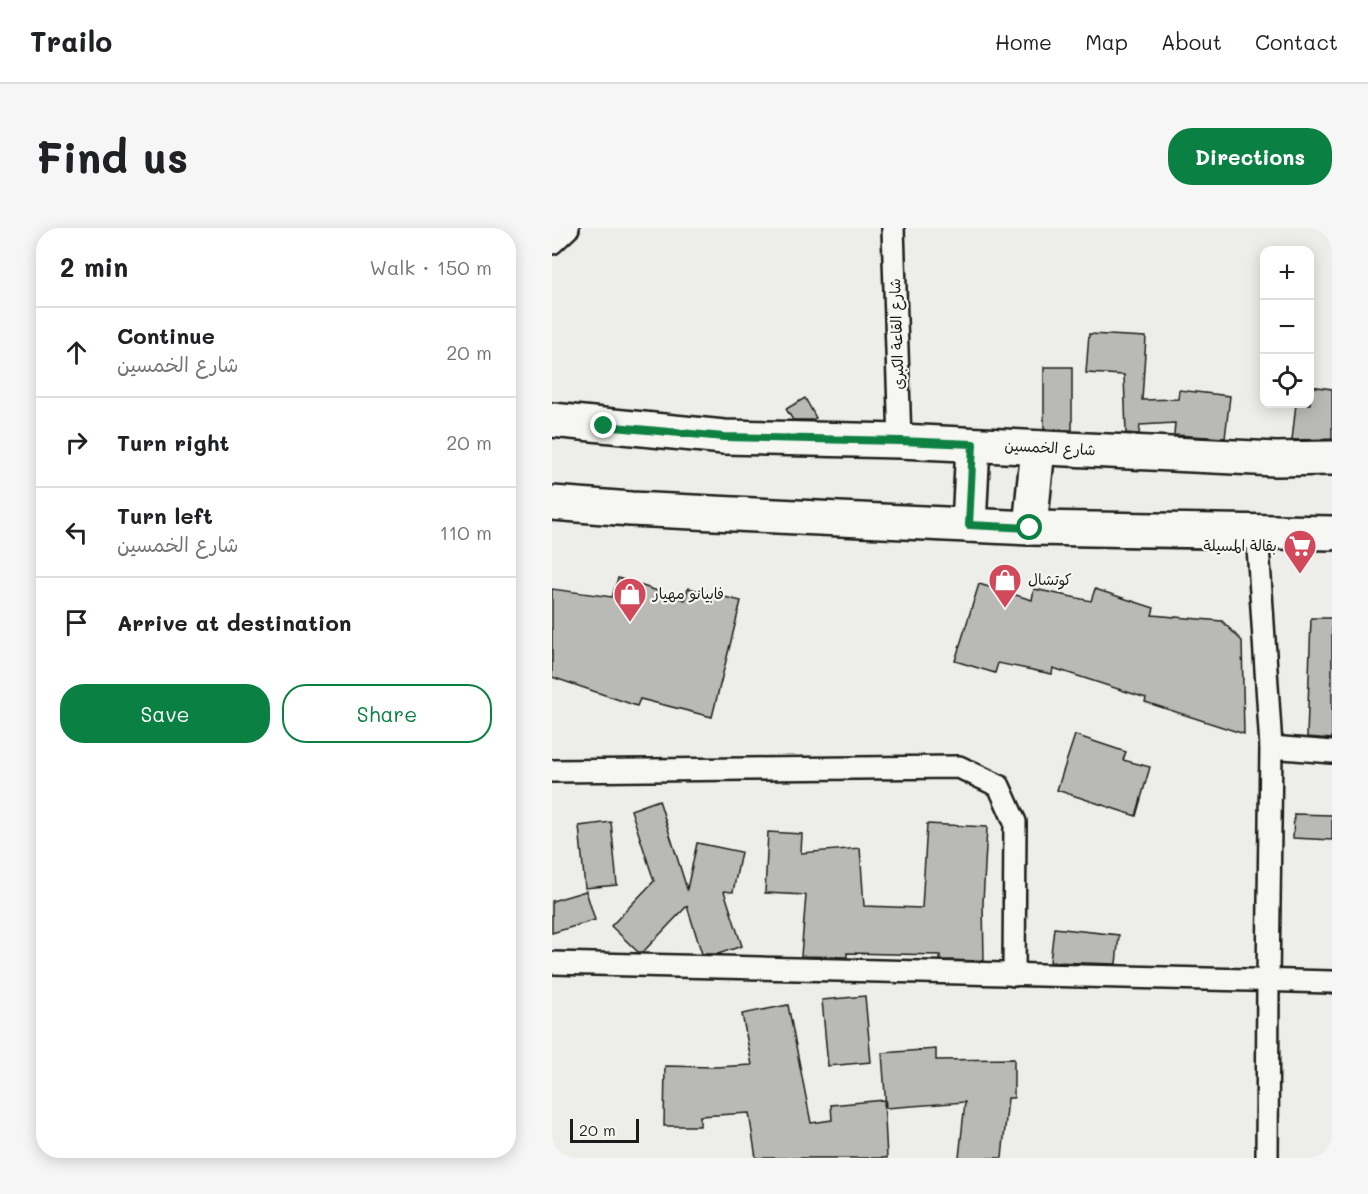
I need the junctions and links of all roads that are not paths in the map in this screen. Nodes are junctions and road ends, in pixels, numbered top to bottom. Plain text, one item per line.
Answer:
1 (568, 228) edge
2 (893, 228) edge
3 (552, 243) edge
4 (552, 420) edge
5 (900, 441) junction
6 (973, 444) junction
7 (1038, 448) junction
8 (1332, 458) edge
9 (552, 503) edge
10 (969, 525) junction
11 (1030, 528) junction
12 (1257, 531) junction
13 (1332, 533) edge
14 (1271, 747) junction
15 (1332, 752) edge
16 (552, 771) edge
17 (552, 963) edge
18 (1014, 975) junction
19 (1268, 981) junction
20 (1332, 982) edge
21 (1267, 1158) edge

1 - 3 street
2 - 5 street, شارع القاعة الكبرى
4 - 5 main road, شارع الخمسين
5 - 6 main road, شارع الخمسين
6 - 7 main road, شارع الخمسين
6 - 10 main road
7 - 8 main road, شارع الخمسين
7 - 11 main road
9 - 10 main road
10 - 11 main road
11 - 12 main road
12 - 13 main road
12 - 14 street
14 - 15 street
14 - 19 street
16 - 18 street
17 - 18 street
18 - 19 street
19 - 20 street
19 - 21 street

